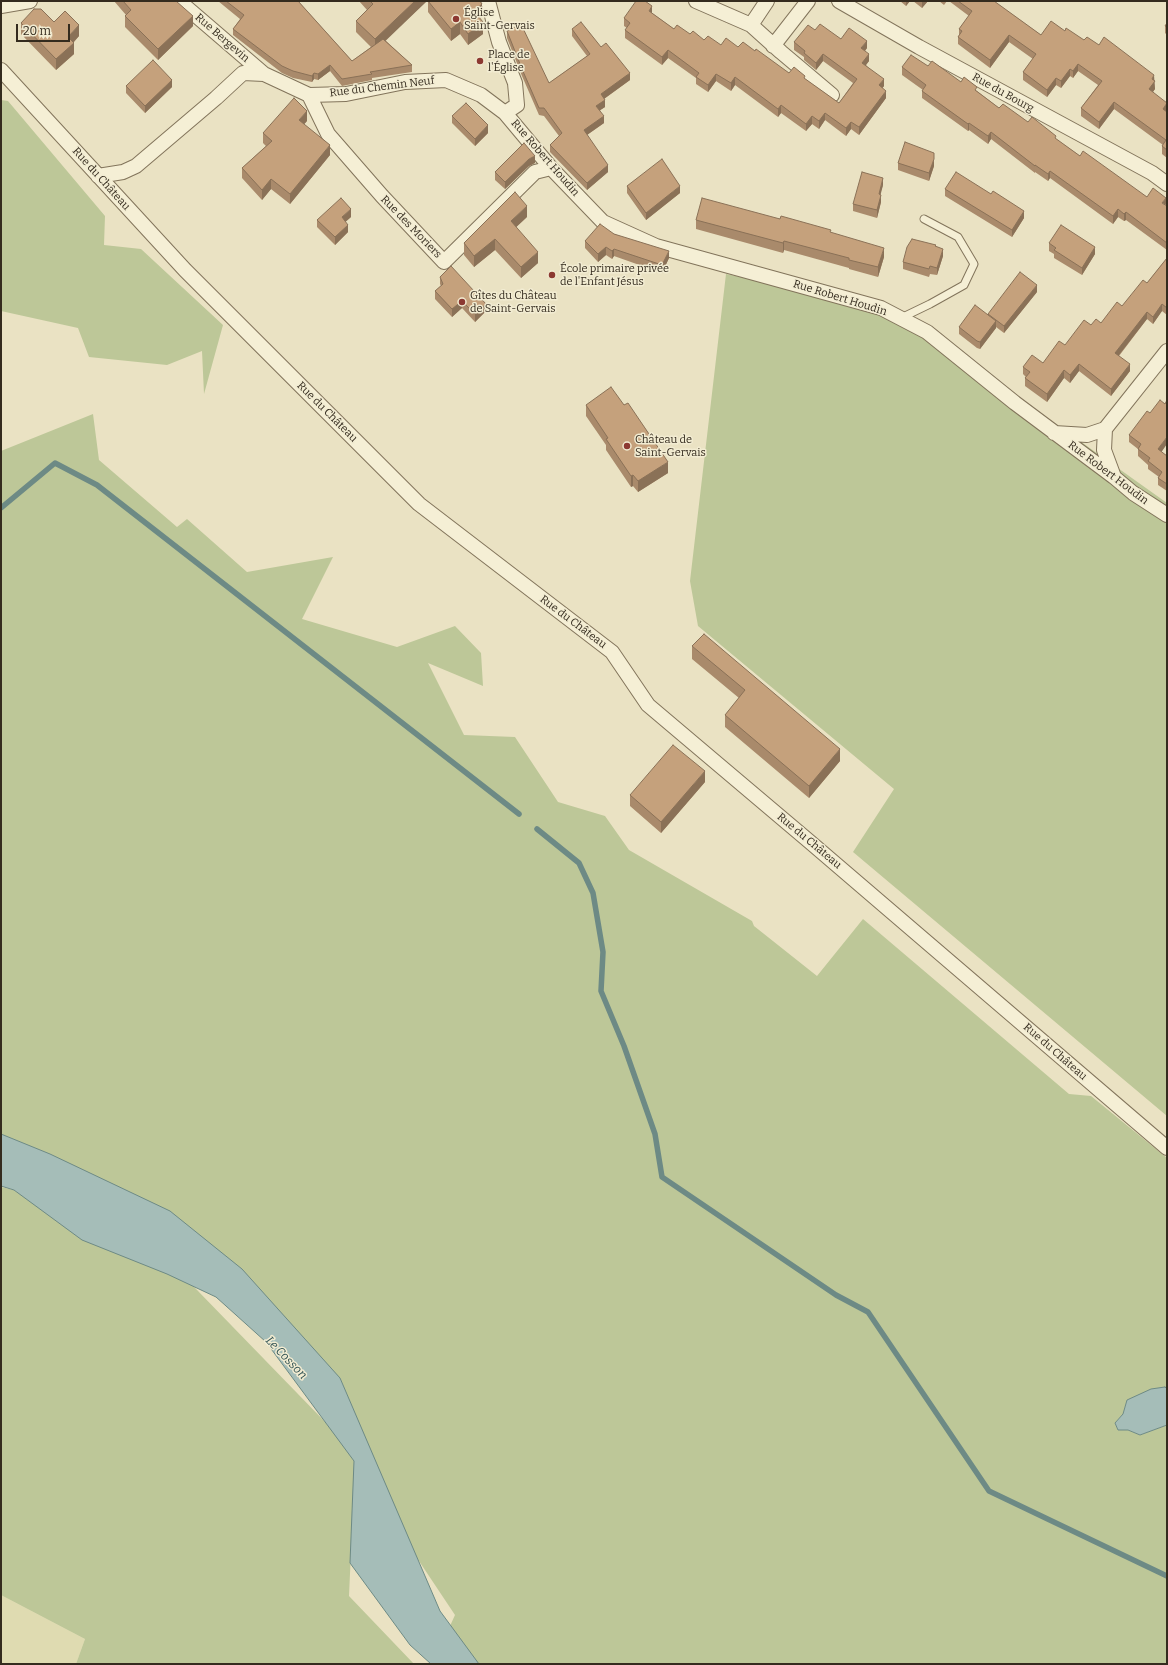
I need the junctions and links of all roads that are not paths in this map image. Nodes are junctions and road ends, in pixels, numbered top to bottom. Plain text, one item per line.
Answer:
1 (30, 1) edge
2 (179, 1) edge
3 (488, 1) edge
4 (696, 1) edge
5 (767, 1) edge
6 (808, 1) edge
7 (839, 1) edge
8 (1, 6) edge
9 (751, 25) junction
10 (774, 46) junction
11 (1, 70) edge
12 (264, 74) junction
13 (310, 95) junction
14 (832, 95) dead end
15 (505, 113) junction
16 (551, 168) junction
17 (98, 176) junction
18 (1167, 184) edge
19 (924, 219) dead end
20 (901, 318) junction
21 (1167, 351) edge
22 (1105, 429) junction
23 (1054, 432) junction
24 (1114, 477) junction
25 (1167, 515) edge
26 (1167, 1148) edge

1 - 8 street
2 - 12 street, Rue Bergevin
3 - 15 street
4 - 9 street
5 - 9 street
6 - 10 street
7 - 18 street, Rue du Bourg
9 - 10 street
10 - 14 street
11 - 17 street, Rue du Château
12 - 13 street, Rue du Chemin Neuf
12 - 17 street, Rue du Chemin Neuf
13 - 15 street, Rue du Chemin Neuf
13 - 16 street, Rue des Moriers
15 - 16 street, Rue Robert Houdin
16 - 20 street, Rue Robert Houdin
17 - 26 street, Rue du Château
19 - 20 lane
20 - 23 street, Rue Robert Houdin
21 - 22 street
22 - 23 street
22 - 24 street
23 - 24 street, Rue Robert Houdin
24 - 25 street, Rue Robert Houdin

